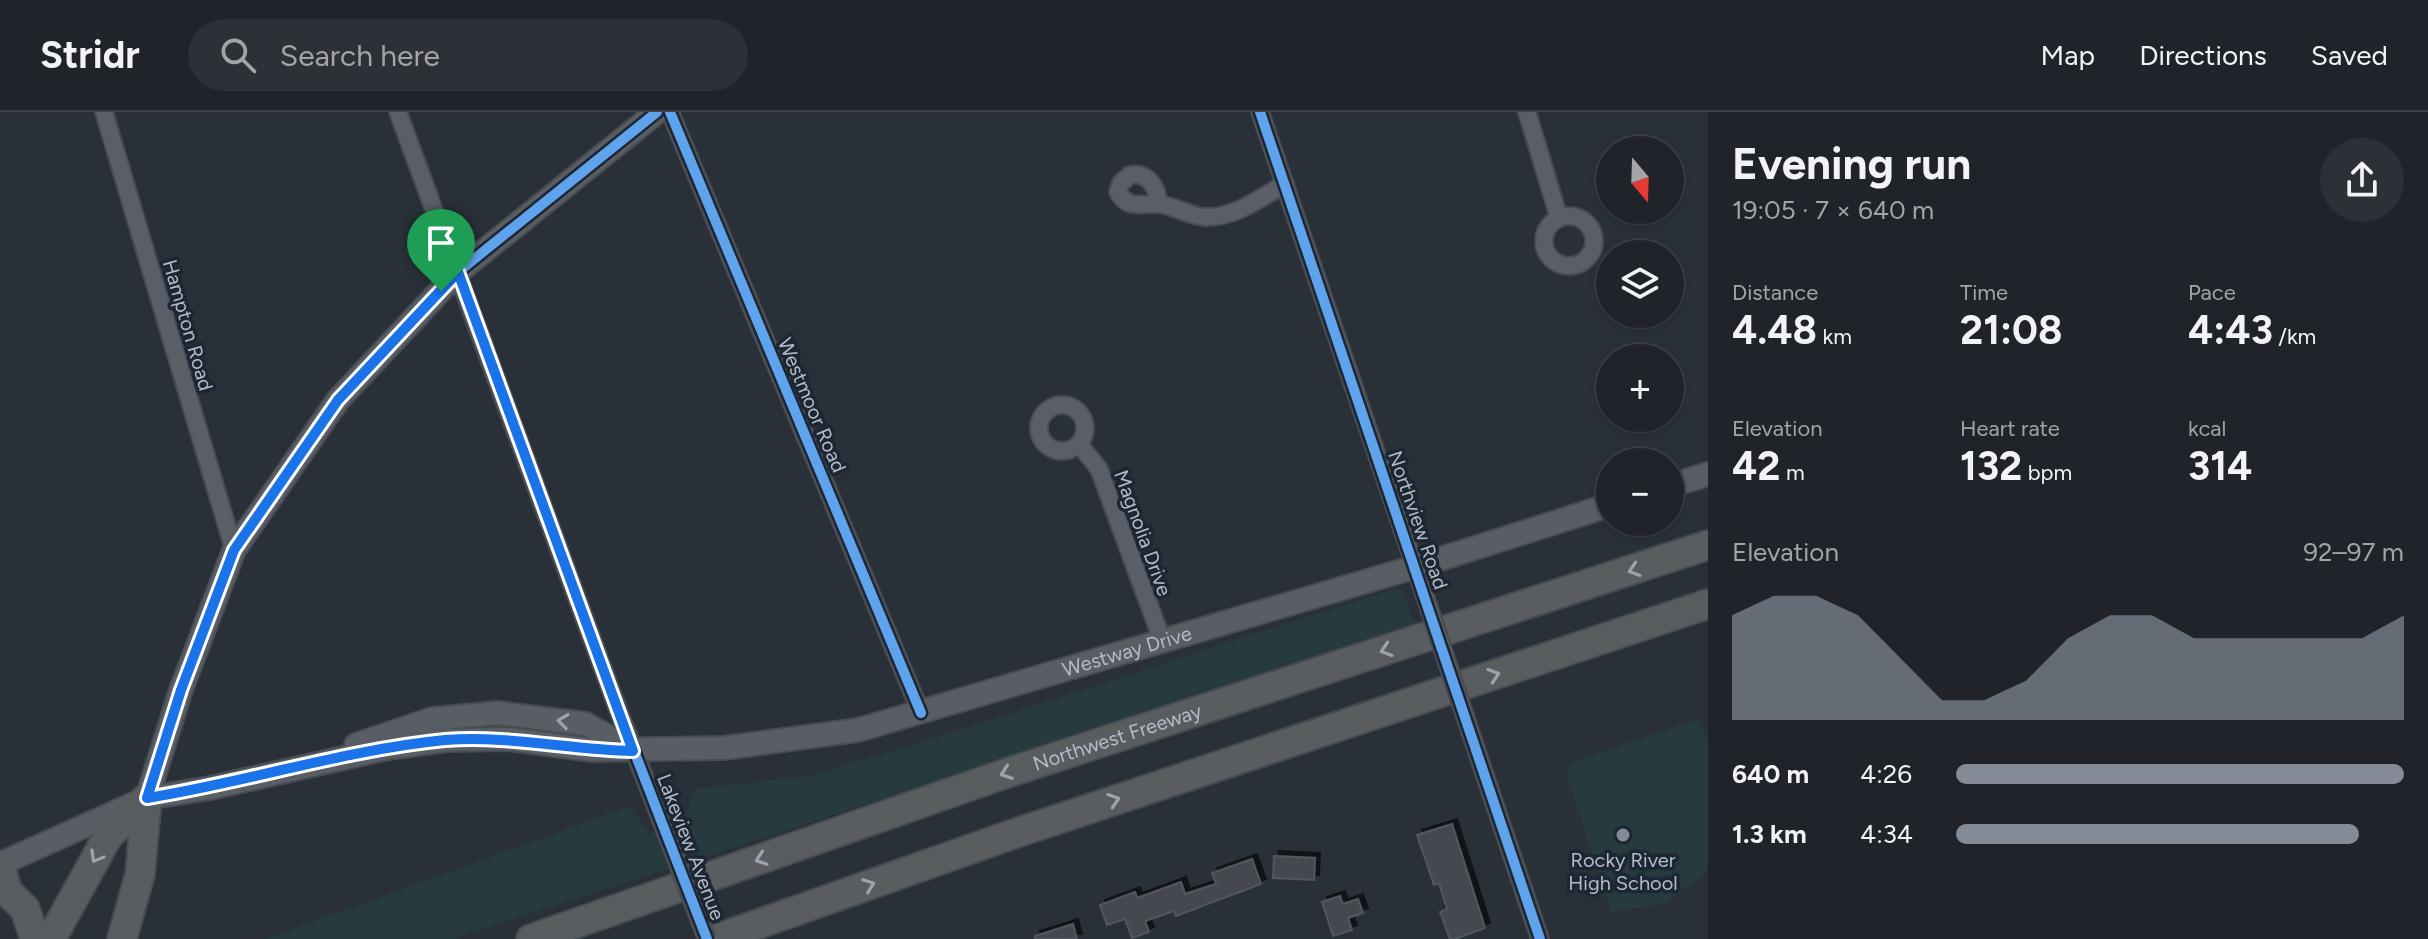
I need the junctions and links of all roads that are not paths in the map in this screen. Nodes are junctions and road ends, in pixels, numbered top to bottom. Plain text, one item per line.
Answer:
1 (104, 112) edge
2 (398, 112) edge
3 (657, 112) edge
4 (670, 112) edge
5 (1260, 112) edge
6 (1527, 112) edge
7 (1285, 184) junction
8 (1158, 204) dead end
9 (1559, 218) dead end
10 (458, 272) junction
11 (1079, 444) dead end
12 (1708, 474) edge
13 (1684, 482) edge
14 (1596, 509) edge
15 (1708, 545) edge
16 (234, 550) junction
17 (1415, 567) junction
18 (1708, 604) edge
19 (1162, 640) junction
20 (921, 713) junction
21 (633, 751) junction
22 (147, 798) junction
23 (0, 865) edge
24 (35, 939) edge
25 (51, 939) edge
26 (122, 939) edge
27 (531, 939) edge
28 (707, 939) edge
29 (716, 939) edge
30 (1540, 939) edge

1 - 16 street, Hampton Road
2 - 10 street, Lakeview Avenue
3 - 10 main road
4 - 20 street, Westmoor Road
5 - 7 street, Northview Road
6 - 9 street
7 - 8 street
7 - 17 street, Northview Road
10 - 16 main road
10 - 21 street, Lakeview Avenue
11 - 19 street, Magnolia Drive
12 - 13 main road
14 - 17 main road, Westway Drive
15 -> 27 highway, Northwest Freeway
16 - 22 main road
17 - 19 main road, Westway Drive
17 - 30 street, Northview Road, bridge
29 -> 18 highway
19 - 20 main road, Westway Drive
20 - 21 main road, Westway Drive
21 - 22 main road, Westway Drive
21 - 28 street, Lakeview Avenue, bridge
22 - 23 main road, Westway Drive
22 -> 25 highway
22 - 26 highway
23 - 24 highway

